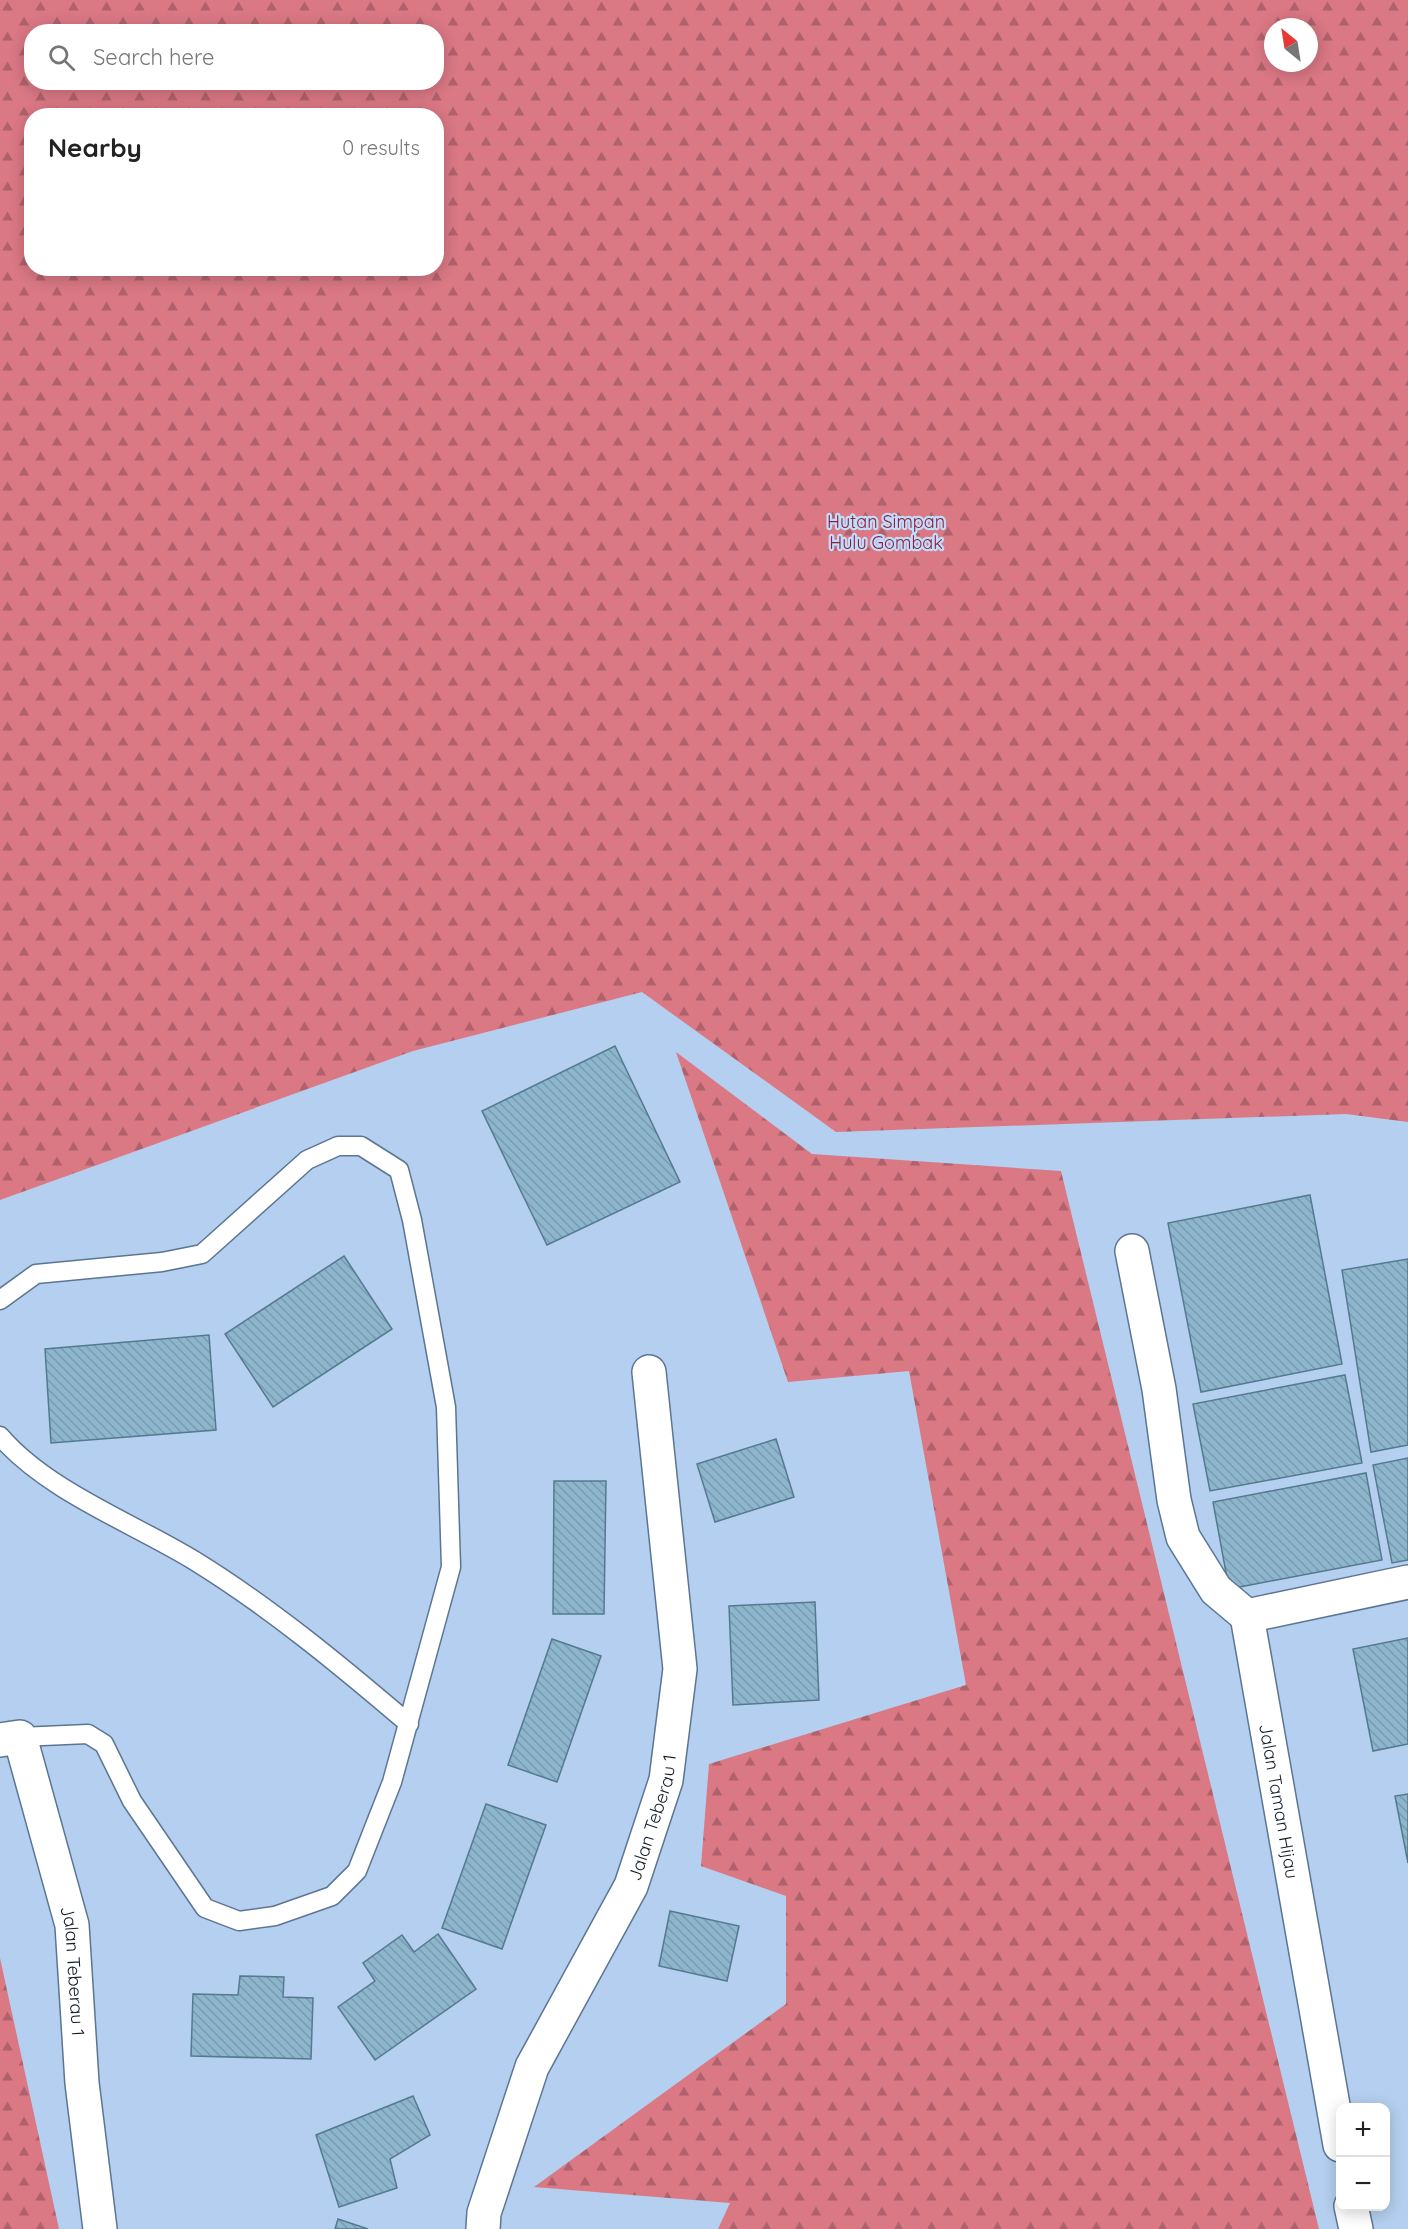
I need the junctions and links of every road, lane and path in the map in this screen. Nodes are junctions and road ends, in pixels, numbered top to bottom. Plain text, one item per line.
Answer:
1 (1132, 1251) dead end
2 (0, 1300) edge
3 (649, 1372) dead end
4 (0, 1436) edge
5 (1408, 1582) edge
6 (1247, 1616) junction
7 (409, 1724) junction
8 (10, 1738) edge
9 (1336, 2117) edge
10 (1352, 2211) edge
11 (100, 2229) edge
12 (483, 2229) edge
13 (1356, 2229) edge

1 - 6 street
2 - 7 lane
3 - 12 street, Jalan Teberau 1
4 - 7 lane
5 - 6 street
6 - 9 street, Jalan Taman Hijau
7 - 8 lane
8 - 11 street, Jalan Teberau 1
10 - 13 street

